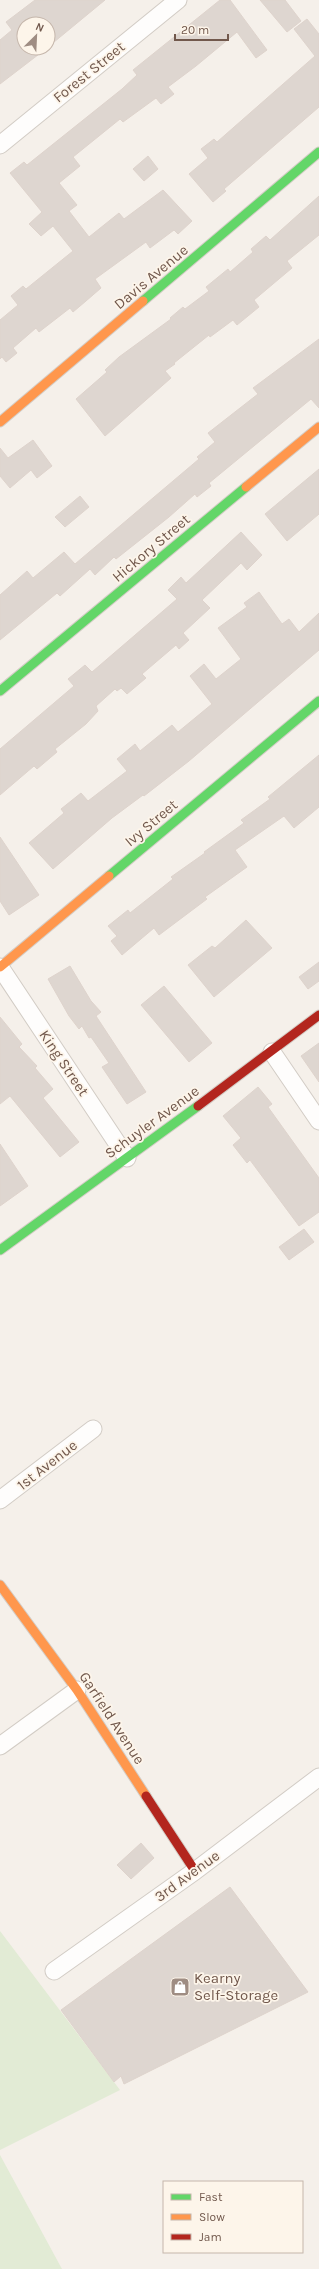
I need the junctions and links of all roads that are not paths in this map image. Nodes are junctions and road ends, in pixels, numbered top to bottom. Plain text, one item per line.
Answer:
1 (178, 0) edge
2 (0, 145) edge
3 (319, 152) edge
4 (0, 422) edge
5 (319, 427) edge
6 (0, 690) edge
7 (319, 701) edge
8 (0, 967) edge
9 (319, 1015) edge
10 (272, 1052) junction
11 (319, 1121) edge
12 (127, 1158) junction
13 (0, 1250) edge
14 (93, 1429) dead end
15 (0, 1500) edge
16 (0, 1585) edge
17 (77, 1690) junction
18 (0, 1746) edge
19 (319, 1777) edge
20 (195, 1871) junction
21 (54, 1971) dead end

1 - 2 street, Forest Street
3 - 4 street, Davis Avenue
5 - 6 street, Hickory Street
7 - 8 street, Ivy Street
8 - 12 street, King Street
9 - 10 street, Schuyler Avenue
10 - 11 street
10 - 12 street, Schuyler Avenue
12 - 13 street, Schuyler Avenue
14 - 15 street, 1st Avenue
16 - 17 street, Garfield Avenue
17 - 18 street
17 - 20 street, Garfield Avenue
19 - 20 street, 3rd Avenue
20 - 21 street, 3rd Avenue

